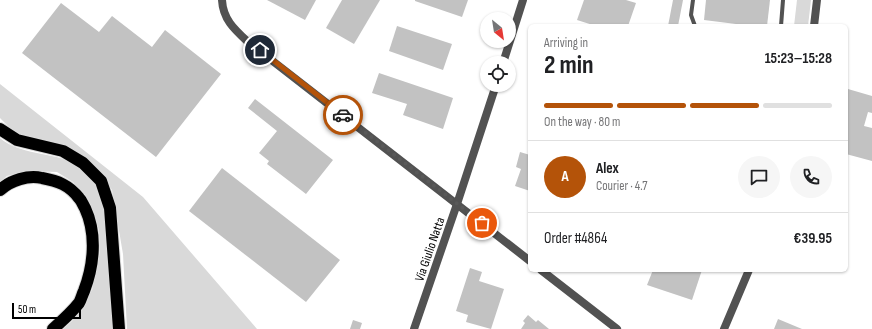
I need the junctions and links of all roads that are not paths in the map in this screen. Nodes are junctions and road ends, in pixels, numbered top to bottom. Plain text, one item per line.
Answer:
1 (222, 0) edge
2 (523, 0) edge
3 (693, 0) edge
4 (784, 0) edge
5 (817, 0) edge
6 (694, 24) edge
7 (781, 24) edge
8 (814, 24) edge
9 (505, 56) edge
10 (494, 92) edge
11 (0, 129) edge
12 (0, 190) edge
13 (457, 204) junction
14 (528, 259) edge
15 (544, 272) edge
16 (748, 272) edge
17 (53, 329) edge
18 (119, 329) edge
19 (414, 329) edge
20 (617, 329) edge
21 (724, 329) edge

1 - 13 street
2 - 9 street
3 - 6 lane
4 - 7 lane
5 - 8 street
10 - 13 street, Via Giulio Natta
11 - 18 highway
12 - 17 highway
13 - 14 street
13 - 19 street, Via Giulio Natta
15 - 20 street
16 - 21 street

